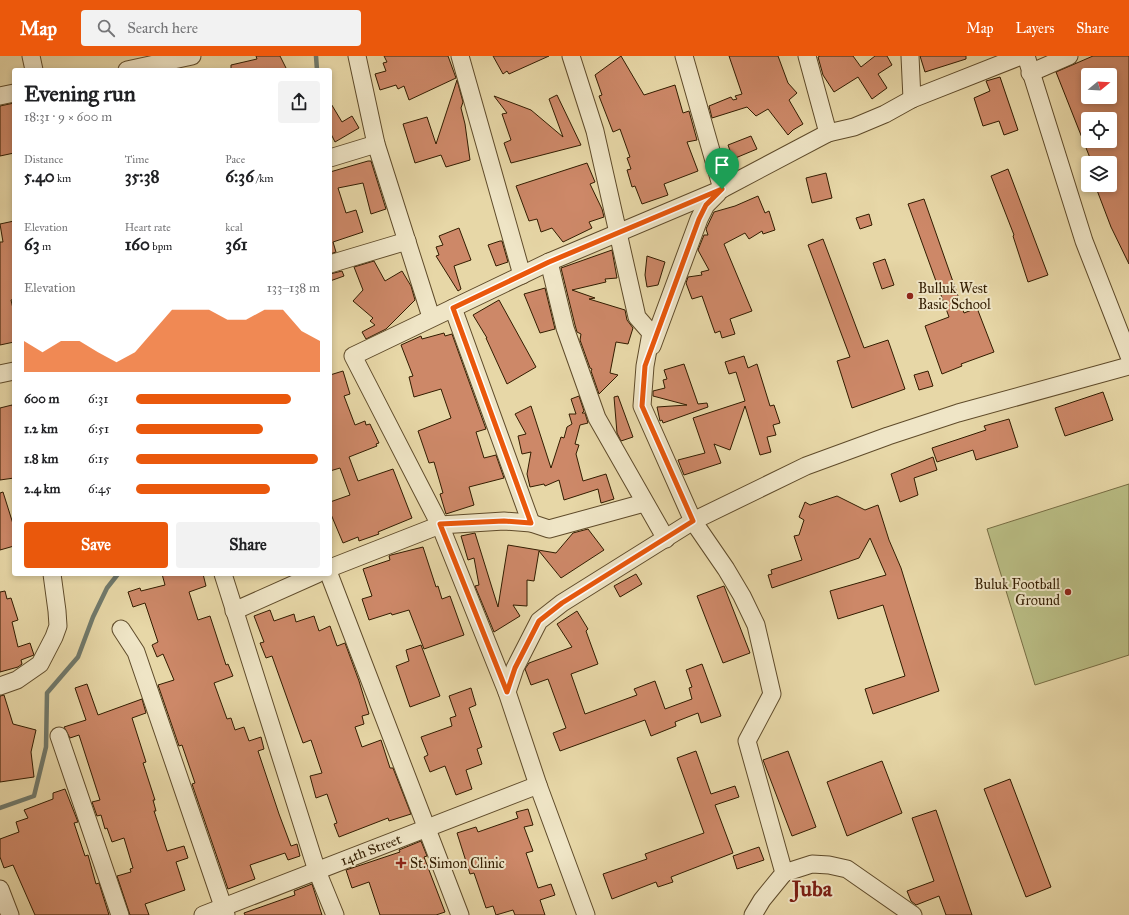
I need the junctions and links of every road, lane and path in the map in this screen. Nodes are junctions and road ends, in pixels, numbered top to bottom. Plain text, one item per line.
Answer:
1 (31, 56) edge
2 (192, 56) edge
3 (357, 56) edge
4 (460, 56) edge
5 (571, 56) edge
6 (684, 56) edge
7 (807, 56) edge
8 (910, 56) edge
9 (1021, 56) edge
10 (1026, 56) edge
11 (1069, 56) edge
12 (157, 63) edge
13 (34, 68) edge
14 (135, 68) edge
15 (1030, 74) junction
16 (12, 93) edge
17 (0, 96) edge
18 (912, 99) junction
19 (828, 133) junction
20 (376, 144) junction
21 (332, 157) edge
22 (722, 189) junction
23 (618, 233) junction
24 (407, 241) junction
25 (549, 262) junction
26 (332, 263) edge
27 (522, 275) junction
28 (453, 308) junction
29 (431, 317) junction
30 (1129, 356) edge
31 (645, 366) junction
32 (1129, 366) edge
33 (644, 503) junction
34 (693, 521) junction
35 (531, 523) junction
36 (440, 524) junction
37 (666, 539) junction
38 (332, 567) edge
39 (52, 576) edge
40 (224, 576) edge
41 (313, 576) edge
42 (330, 576) edge
43 (234, 611) junction
44 (121, 629) dead end
45 (0, 686) edge
46 (507, 692) junction
47 (58, 736) dead end
48 (538, 785) junction
49 (428, 829) junction
50 (317, 871) junction
51 (784, 873) junction
52 (0, 889) edge
53 (224, 911) edge
54 (10, 915) edge
55 (120, 915) edge
56 (203, 915) edge
57 (335, 915) edge
58 (460, 915) edge
59 (586, 915) edge
60 (753, 915) edge
61 (913, 915) edge

1 - 13 street
2 - 12 street
3 - 20 street
4 - 27 street
5 - 23 street
6 - 22 street
7 - 19 street
8 - 18 street
9 - 18 street
10 - 15 street
11 - 15 street
12 - 14 street
15 - 30 street
16 - 17 street
18 - 19 street
19 - 22 street
20 - 21 street
20 - 24 street
22 - 23 street
22 - 31 street
23 - 25 street
23 - 31 street
24 - 26 street
24 - 29 street
25 - 27 street
25 - 33 street
27 - 28 street
28 - 29 street
28 - 35 street
29 - 36 street
31 - 34 street
32 - 34 street
33 - 35 street
33 - 37 street
34 - 37 street
34 - 51 street
35 - 36 street
36 - 38 street
36 - 46 street
37 - 46 street
39 - 45 street
40 - 43 street
41 - 43 street
42 - 49 street
43 - 50 street
44 - 53 street
46 - 48 street
47 - 55 street
48 - 49 street, 14th Street
48 - 59 street
49 - 50 street, 14th Street
49 - 58 street
50 - 53 street, 14th Street
50 - 57 street
51 - 60 street
51 - 61 street
52 - 54 street
53 - 56 street, 14th Street

